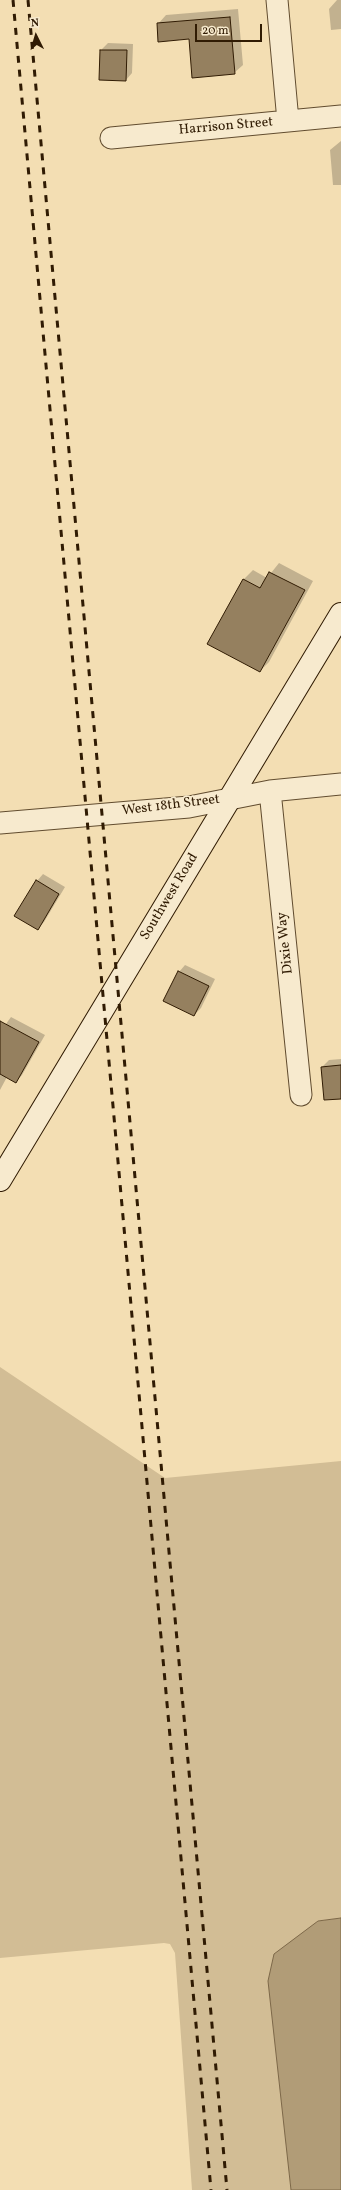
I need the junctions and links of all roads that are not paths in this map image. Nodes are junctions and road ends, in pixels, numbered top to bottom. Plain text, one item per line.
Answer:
1 (277, 0) edge
2 (341, 116) edge
3 (288, 122) junction
4 (111, 138) dead end
5 (341, 614) edge
6 (341, 784) edge
7 (270, 791) junction
8 (230, 799) junction
9 (0, 823) edge
10 (301, 1095) dead end
11 (0, 1180) edge

1 - 3 street
2 - 3 street, Harrison Street
3 - 4 street, Harrison Street
5 - 8 street, Southwest Road
6 - 7 street, West 18th Street
7 - 8 street, West 18th Street
7 - 10 street, Dixie Way
8 - 9 street, West 18th Street
8 - 11 street, Southwest Road

